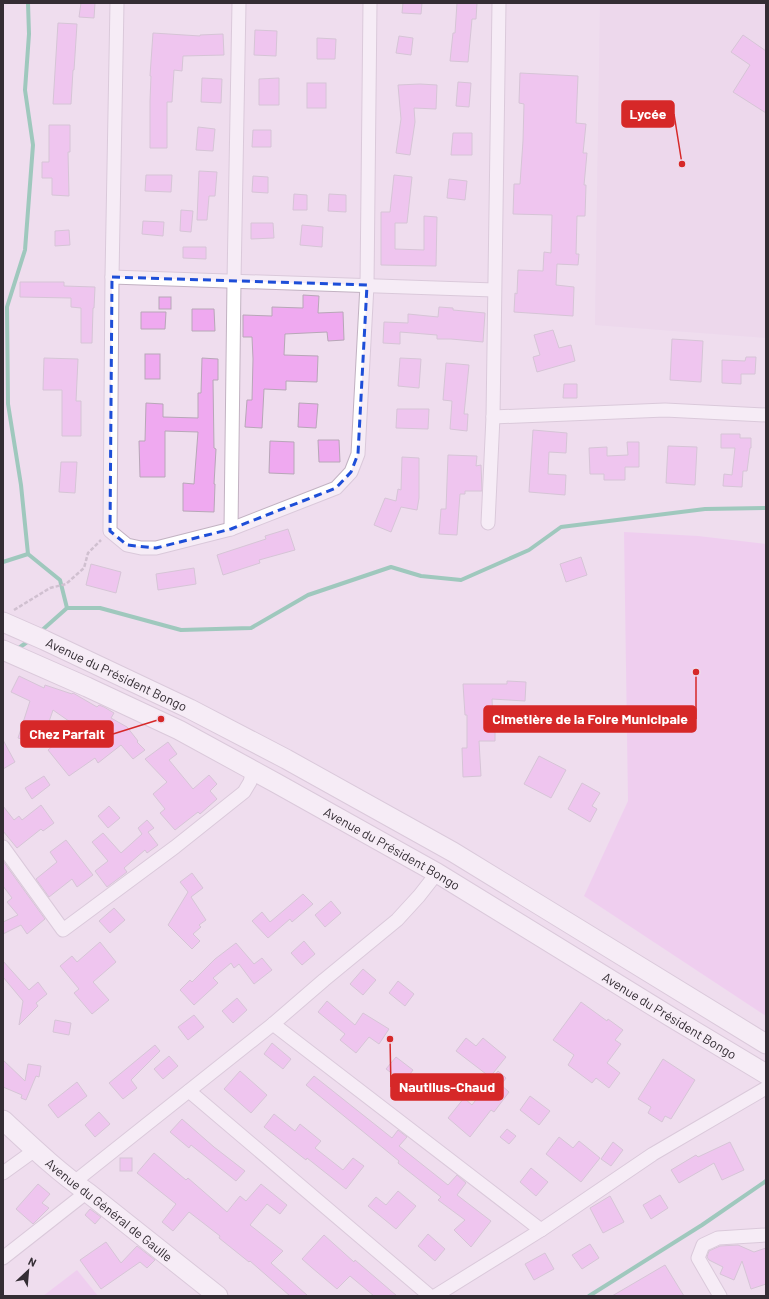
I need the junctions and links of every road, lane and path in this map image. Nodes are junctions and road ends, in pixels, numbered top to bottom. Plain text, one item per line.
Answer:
1 (117, 3) edge
2 (240, 3) edge
3 (370, 3) edge
4 (499, 3) edge
5 (112, 277) junction
6 (234, 281) junction
7 (367, 285) junction
8 (494, 290) junction
9 (766, 415) edge
10 (494, 417) junction
11 (488, 522) dead end
12 (231, 529) junction
13 (110, 531) junction
14 (9, 620) edge
15 (3, 650) edge
16 (253, 770) junction
17 (3, 847) edge
18 (437, 873) junction
19 (273, 1024) junction
20 (766, 1044) edge
21 (766, 1074) edge
22 (766, 1088) edge
23 (189, 1091) junction
24 (3, 1120) edge
25 (35, 1150) junction
26 (3, 1173) edge
27 (80, 1187) junction
28 (541, 1230) junction
29 (766, 1235) edge
30 (3, 1258) edge
31 (218, 1296) edge
32 (430, 1296) edge
33 (435, 1296) edge
34 (720, 1296) edge

1 - 5 street
2 - 6 street
3 - 7 street
4 - 8 street
5 - 6 street
5 - 13 street
6 - 7 street
6 - 12 street
7 - 8 street
7 - 12 street
8 - 10 street
9 - 10 street
10 - 11 street
12 - 13 street
13 - 14 path
14 - 20 street, Avenue du Président Bongo
15 - 16 street, Avenue du Président Bongo
16 - 17 street
16 - 18 street, Avenue du Président Bongo
18 - 19 street
18 - 21 street, Avenue du Président Bongo
19 - 23 street
19 - 28 street
22 - 28 street
23 - 27 street
23 - 32 street
24 - 25 street, Avenue du Général de Gaulle
25 - 26 street
25 - 27 street, Avenue du Général de Gaulle
27 - 30 street
27 - 31 street, Avenue du Général de Gaulle
28 - 33 street
29 - 34 street

